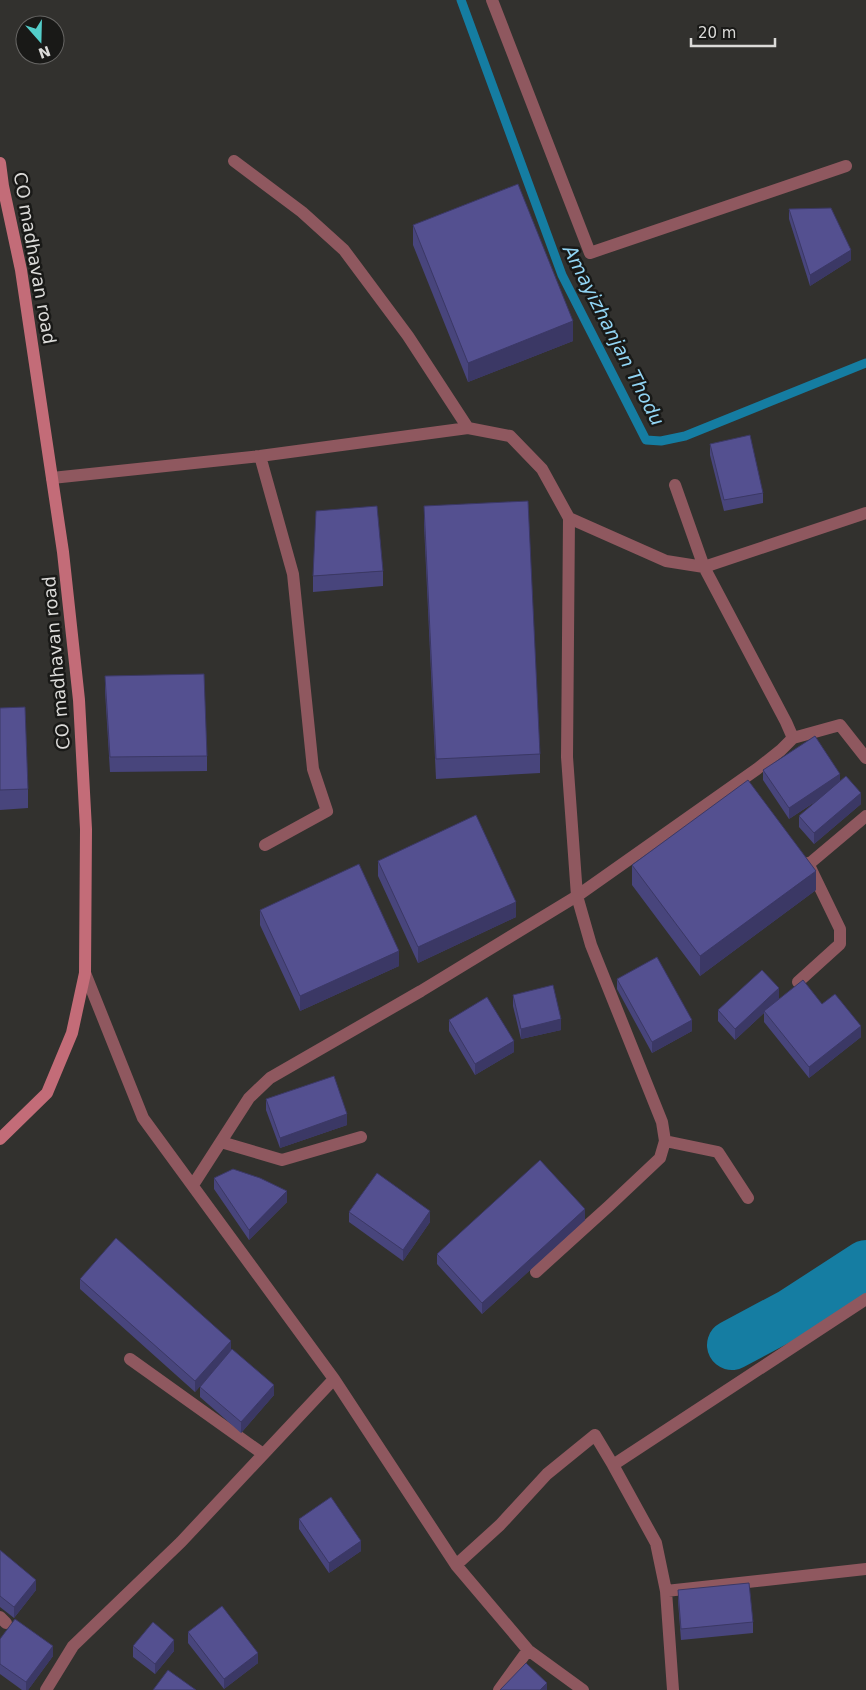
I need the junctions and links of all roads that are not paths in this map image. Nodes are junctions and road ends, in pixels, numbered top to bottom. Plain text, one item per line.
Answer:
1 (492, 0) edge
2 (234, 161) dead end
3 (0, 163) edge
4 (846, 166) dead end
5 (468, 428) junction
6 (260, 456) junction
7 (52, 478) junction
8 (676, 485) dead end
9 (866, 513) edge
10 (569, 518) junction
11 (704, 567) junction
12 (793, 738) junction
13 (866, 758) edge
14 (866, 816) edge
15 (265, 845) dead end
16 (577, 896) junction
17 (85, 973) junction
18 (798, 982) edge
19 (361, 1137) dead end
20 (0, 1139) edge
21 (666, 1141) junction
22 (221, 1142) junction
23 (193, 1185) junction
24 (748, 1198) dead end
25 (536, 1272) dead end
26 (866, 1299) edge
27 (130, 1359) dead end
28 (334, 1379) junction
29 (263, 1454) junction
30 (613, 1466) junction
31 (456, 1565) junction
32 (866, 1569) edge
33 (666, 1591) junction
34 (528, 1650) junction
35 (46, 1690) edge
36 (499, 1690) edge
37 (583, 1690) edge
38 (674, 1690) edge

1 - 4 street
2 - 5 street
3 - 7 street, CO madhavan road
5 - 6 street
5 - 10 street
6 - 7 street
6 - 15 street
7 - 17 street, CO madhavan road
8 - 11 street
9 - 11 street
10 - 11 street
10 - 16 street
11 - 12 street
12 - 13 street
12 - 16 street
14 - 18 street
16 - 21 street
16 - 22 street
17 - 20 street, CO madhavan road
17 - 23 street
19 - 22 street
21 - 24 street
21 - 25 street
22 - 23 street
23 - 28 street
26 - 30 street
27 - 29 street
28 - 29 street
28 - 31 street
29 - 35 street
30 - 31 street
30 - 33 street
31 - 34 street
32 - 33 street
33 - 38 street
34 - 36 street
34 - 37 street

